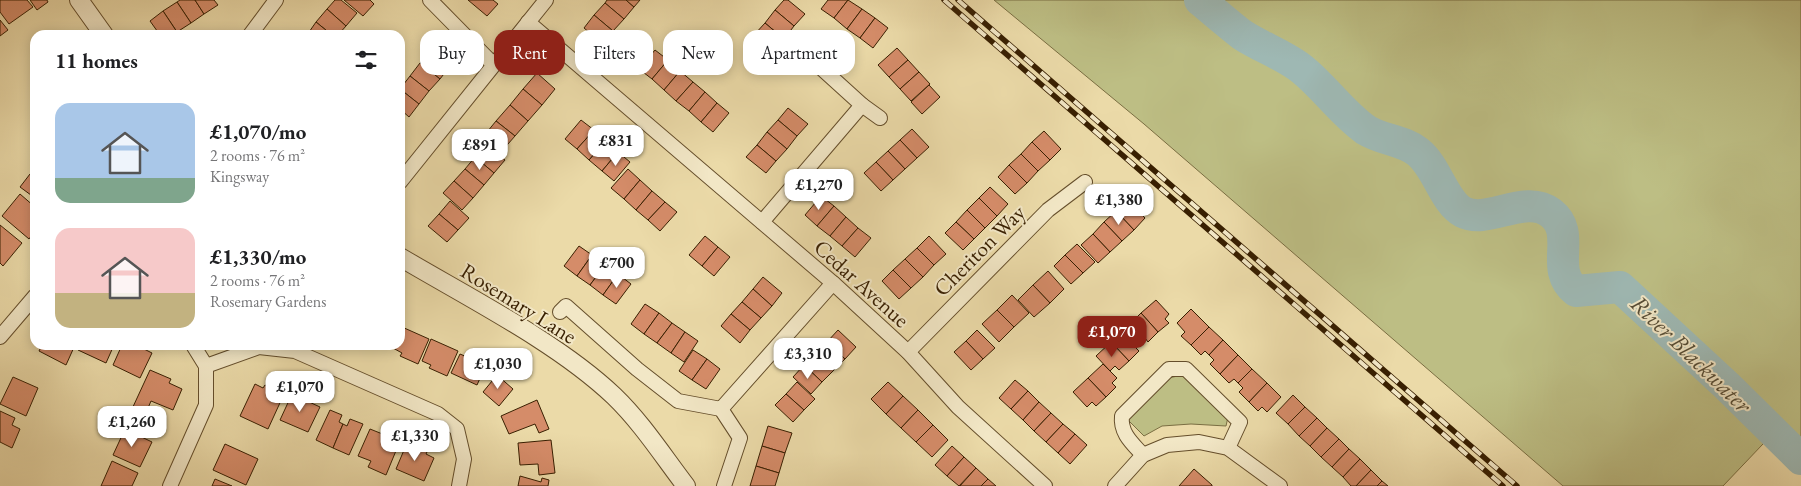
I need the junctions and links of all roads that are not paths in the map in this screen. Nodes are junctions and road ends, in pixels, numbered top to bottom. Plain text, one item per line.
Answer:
1 (79, 0) edge
2 (276, 0) edge
3 (430, 0) edge
4 (546, 0) edge
5 (528, 22) junction
6 (100, 30) edge
7 (254, 30) edge
8 (493, 64) junction
9 (829, 75) edge
10 (862, 105) junction
11 (880, 118) dead end
12 (405, 176) edge
13 (1085, 182) dead end
14 (762, 222) junction
15 (405, 260) edge
16 (833, 283) junction
17 (30, 302) edge
18 (560, 312) dead end
19 (0, 337) edge
20 (196, 350) edge
21 (251, 350) edge
22 (281, 350) edge
23 (908, 352) junction
24 (206, 366) junction
25 (721, 409) junction
26 (1228, 448) junction
27 (1144, 455) junction
28 (170, 486) edge
29 (459, 486) edge
30 (686, 486) edge
31 (724, 486) edge
32 (1045, 486) edge
33 (1115, 486) edge
34 (1280, 486) edge

1 - 6 street
2 - 7 street
3 - 8 street
4 - 5 street
5 - 8 street
5 - 14 street, Cedar Avenue
8 - 12 street
9 - 10 street
10 - 11 street
10 - 14 street
13 - 23 street, Cheriton Way
14 - 16 street, Cedar Avenue
15 - 30 street, Rosemary Lane
16 - 23 street, Cedar Avenue
16 - 25 street
17 - 19 street
18 - 25 street
20 - 24 street
21 - 24 street
22 - 29 street
23 - 32 street, Cedar Avenue
24 - 28 street
25 - 31 street
26 - 27 street
26 - 27 street
26 - 34 street
27 - 33 street

